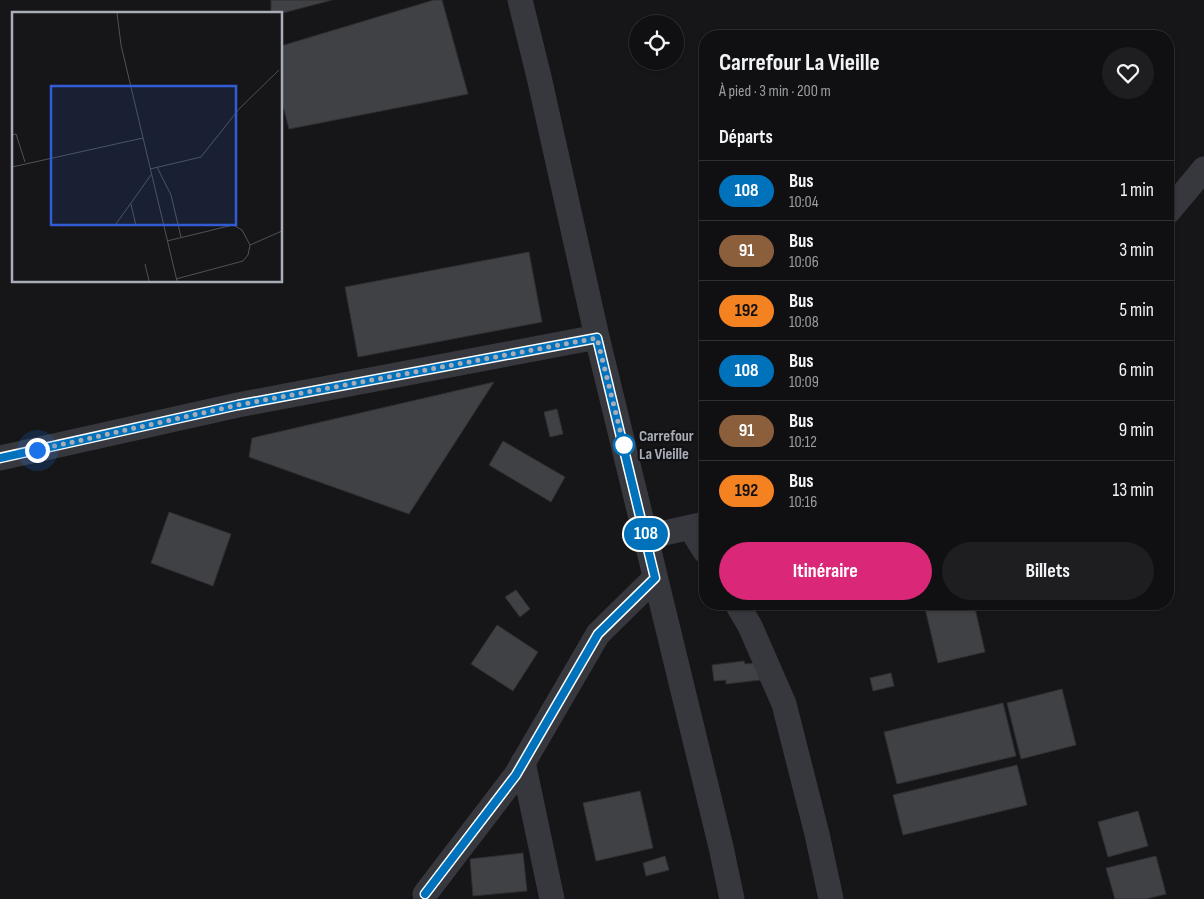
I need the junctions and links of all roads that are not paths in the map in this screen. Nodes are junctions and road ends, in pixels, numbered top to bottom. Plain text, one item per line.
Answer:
1 (520, 0) edge
2 (1204, 169) edge
3 (1174, 205) edge
4 (597, 338) junction
5 (0, 458) edge
6 (698, 525) edge
7 (646, 537) junction
8 (655, 578) junction
9 (741, 610) edge
10 (523, 762) junction
11 (425, 894) dead end
12 (552, 899) edge
13 (732, 899) edge
14 (831, 899) edge

1 - 4 street
2 - 3 street
4 - 5 street
4 - 7 street
6 - 7 street
7 - 8 street
8 - 10 street
8 - 13 street
9 - 14 street
10 - 11 street
10 - 12 street

